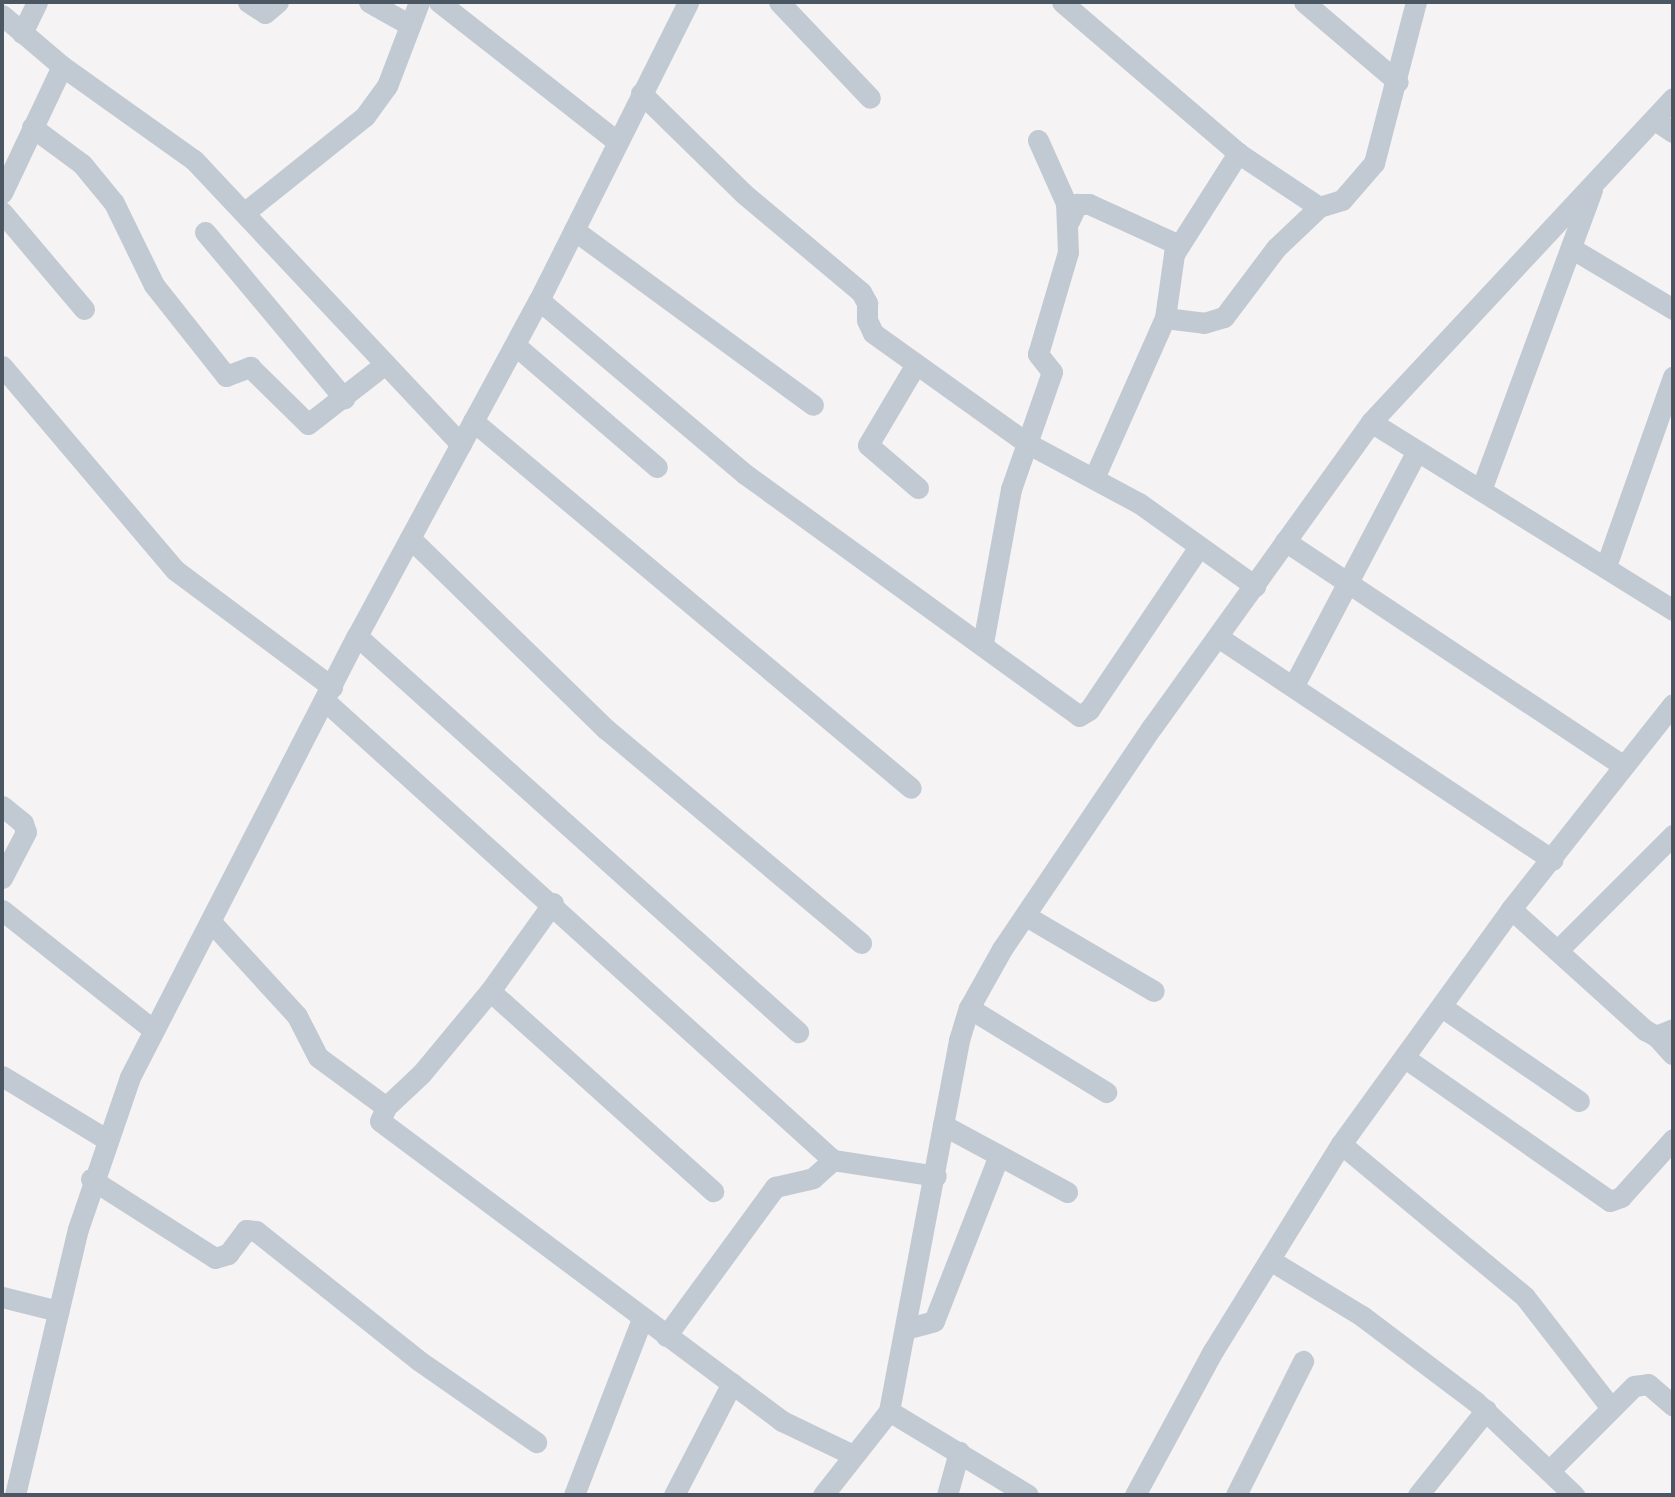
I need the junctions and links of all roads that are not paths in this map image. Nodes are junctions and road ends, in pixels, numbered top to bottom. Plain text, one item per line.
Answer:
1 (37, 2) edge
2 (248, 2) edge
3 (278, 2) edge
4 (369, 2) edge
5 (419, 2) edge
6 (439, 2) edge
7 (688, 2) edge
8 (779, 2) edge
9 (1062, 2) edge
10 (1304, 2) edge
11 (1395, 2) edge
12 (1414, 10) edge
13 (2, 15) edge
14 (410, 25) junction
15 (22, 33) junction
16 (62, 66) junction
17 (1398, 82) junction
18 (641, 93) junction
19 (870, 98) dead end
20 (1673, 98) edge
21 (1655, 120) junction
22 (33, 127) junction
23 (1673, 132) edge
24 (1038, 140) dead end
25 (616, 141) junction
26 (1238, 153) junction
27 (1595, 182) junction
28 (2, 192) edge
29 (1319, 207) junction
30 (2, 212) edge
31 (244, 213) junction
32 (1069, 221) junction
33 (574, 230) junction
34 (205, 232) dead end
35 (1179, 245) junction
36 (1571, 248) junction
37 (539, 300) junction
38 (84, 309) dead end
39 (1673, 310) edge
40 (1164, 318) junction
41 (514, 345) junction
42 (385, 364) junction
43 (916, 364) junction
44 (2, 366) edge
45 (1673, 377) edge
46 (344, 398) junction
47 (813, 405) dead end
48 (473, 421) junction
49 (1370, 422) junction
50 (1026, 442) junction
51 (461, 444) junction
52 (1417, 451) junction
53 (657, 467) dead end
54 (1094, 478) junction
55 (918, 488) dead end
56 (1481, 490) junction
57 (410, 538) junction
58 (1284, 541) junction
59 (1212, 556) junction
60 (1606, 566) junction
61 (1350, 581) junction
62 (1255, 586) junction
63 (1673, 610) edge
64 (357, 636) junction
65 (1218, 637) junction
66 (983, 643) junction
67 (1294, 685) junction
68 (328, 693) junction
69 (1673, 704) edge
70 (1621, 764) junction
71 (911, 788) dead end
72 (2, 806) edge
73 (1673, 835) edge
74 (1552, 860) junction
75 (2, 878) edge
76 (553, 904) junction
77 (1511, 909) junction
78 (2, 910) edge
79 (1026, 916) junction
80 (211, 922) junction
81 (861, 943) dead end
82 (1558, 950) junction
83 (1154, 990) dead end
84 (490, 991) junction
85 (1441, 1007) junction
86 (969, 1008) junction
87 (152, 1030) junction
88 (798, 1032) dead end
89 (1665, 1032) edge
90 (1673, 1055) edge
91 (1405, 1058) junction
92 (2, 1076) edge
93 (1105, 1092) dead end
94 (1579, 1101) dead end
95 (386, 1107) junction
96 (943, 1125) junction
97 (106, 1139) junction
98 (1673, 1139) edge
99 (1341, 1144) junction
100 (999, 1155) junction
101 (844, 1163) junction
102 (936, 1176) junction
103 (91, 1180) junction
104 (713, 1191) dead end
105 (1067, 1192) dead end
106 (1270, 1259) junction
107 (2, 1297) edge
108 (58, 1311) junction
109 (642, 1319) junction
110 (905, 1329) junction
111 (666, 1336) junction
112 (1303, 1361) dead end
113 (732, 1383) junction
114 (1673, 1406) edge
115 (1611, 1408) junction
116 (1486, 1410) junction
117 (888, 1411) junction
118 (536, 1442) dead end
119 (958, 1452) junction
120 (853, 1455) junction
121 (1551, 1469) junction
122 (17, 1493) edge
123 (574, 1495) edge
124 (674, 1495) edge
125 (822, 1495) edge
126 (947, 1495) edge
127 (1028, 1495) edge
128 (1135, 1495) edge
129 (1236, 1495) edge
130 (1418, 1495) edge
131 (1574, 1495) edge

1 - 15 street
2 - 3 street
4 - 14 street
5 - 14 street
6 - 25 street
7 - 18 street
8 - 19 street
9 - 26 street
10 - 17 street
11 - 12 street
12 - 17 street
13 - 15 street
14 - 31 street
15 - 16 street
16 - 22 street
16 - 31 street
17 - 29 street
18 - 25 street
18 - 43 street
20 - 21 street
21 - 23 street
21 - 27 street
22 - 28 street
22 - 46 street
24 - 32 street
25 - 33 street
26 - 29 street
26 - 35 street
27 - 36 street
27 - 49 street
29 - 40 street
30 - 38 street
31 - 42 street
32 - 35 street
32 - 50 street
33 - 37 street
33 - 47 street
34 - 46 street
35 - 40 street
36 - 39 street
36 - 56 street
37 - 41 street
37 - 66 street
40 - 54 street
41 - 48 street
41 - 53 street
42 - 46 street
42 - 51 street
43 - 50 street
43 - 55 street
44 - 68 street
45 - 60 street
48 - 51 street
48 - 71 street
49 - 52 street
49 - 58 street
50 - 54 street
50 - 66 street
51 - 57 street
52 - 56 street
52 - 61 street
54 - 59 street
56 - 60 street
57 - 64 street
57 - 81 street
58 - 61 street
58 - 62 street
59 - 62 street
59 - 66 street
60 - 63 street
61 - 67 street
61 - 70 street
62 - 65 street
64 - 68 street
64 - 88 street
65 - 67 street
65 - 79 street
67 - 74 street
68 - 76 street
68 - 80 street
69 - 70 street
70 - 74 street
72 - 75 street
73 - 82 street
74 - 77 street
76 - 84 street
76 - 101 street
77 - 82 street
77 - 85 street
78 - 87 street
79 - 83 street
79 - 86 street
80 - 87 street
80 - 95 street
82 - 89 street
84 - 95 street
84 - 104 street
85 - 91 street
85 - 94 street
86 - 93 street
86 - 96 street
87 - 97 street
89 - 90 street
91 - 98 street
91 - 99 street
92 - 97 street
95 - 109 street
96 - 100 street
96 - 102 street
97 - 103 street
99 - 106 street
99 - 115 street
100 - 105 street
100 - 110 street
101 - 102 street
101 - 111 street
102 - 110 street
103 - 108 street
103 - 118 street
106 - 116 street
106 - 128 street
107 - 108 street
108 - 122 street
109 - 111 street
109 - 123 street
110 - 117 street
111 - 113 street
112 - 129 street
113 - 120 street
113 - 124 street
114 - 115 street
115 - 121 street
116 - 121 street
116 - 130 street
117 - 119 street
117 - 120 street
119 - 126 street
119 - 127 street
120 - 125 street
121 - 131 street

